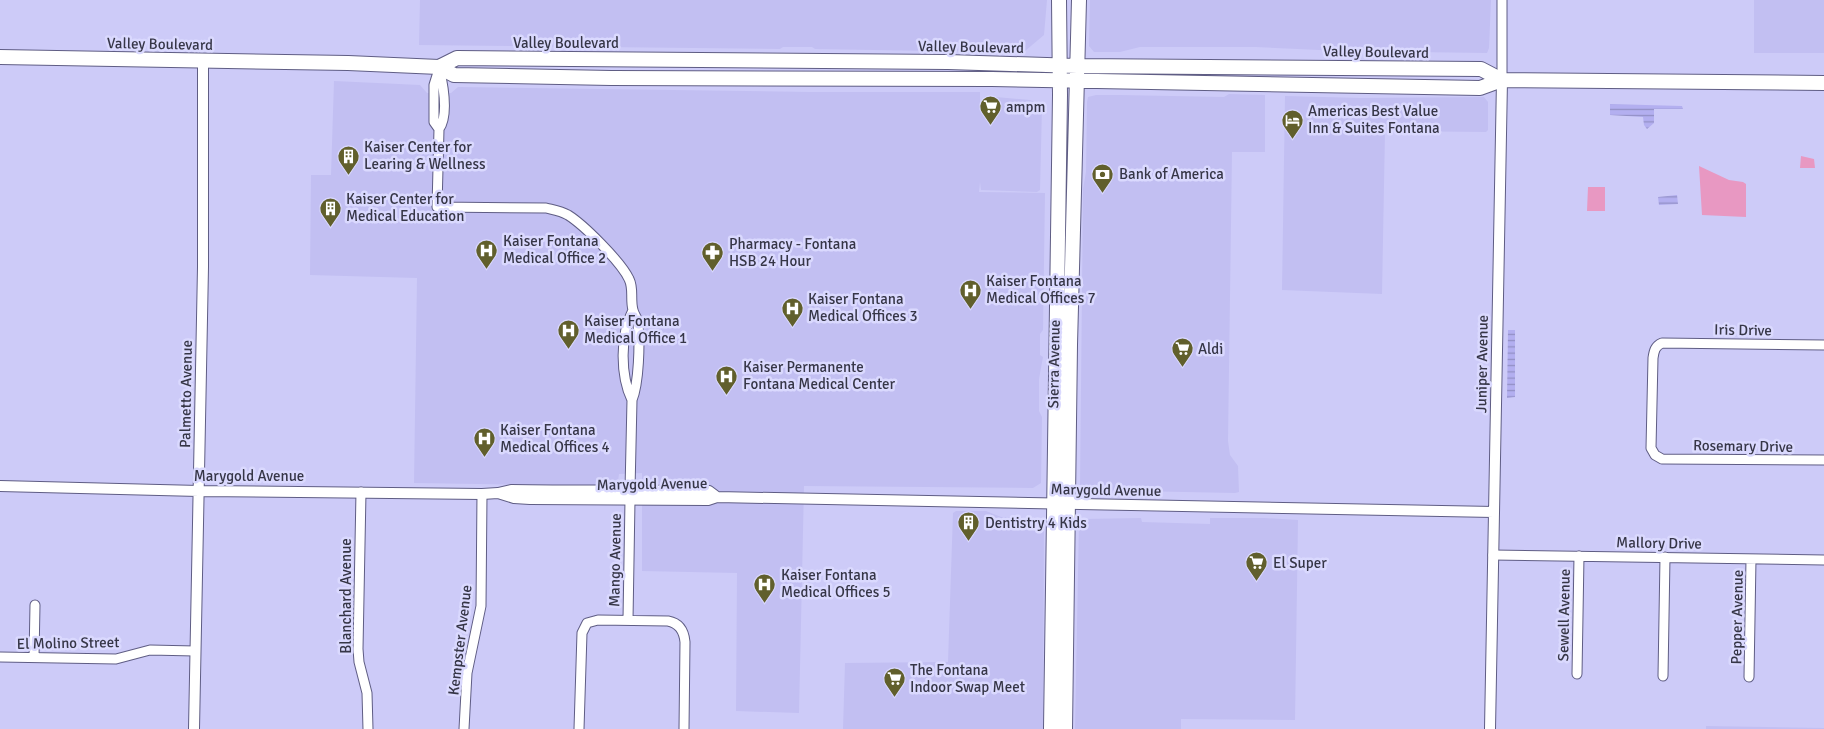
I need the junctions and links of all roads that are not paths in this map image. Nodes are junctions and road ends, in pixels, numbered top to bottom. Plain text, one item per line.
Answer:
1 (1059, 0) edge
2 (1079, 0) edge
3 (1502, 0) edge
4 (0, 57) edge
5 (203, 60) junction
6 (698, 60) junction
7 (1059, 65) junction
8 (1077, 66) junction
9 (439, 67) junction
10 (640, 78) junction
11 (1060, 80) junction
12 (1502, 80) junction
13 (1077, 81) junction
14 (1824, 83) edge
15 (633, 310) junction
16 (625, 337) junction
17 (1824, 345) edge
18 (638, 364) junction
19 (632, 400) junction
20 (1662, 459) joint
21 (1824, 460) edge
22 (0, 486) edge
23 (199, 491) junction
24 (361, 492) junction
25 (498, 493) junction
26 (482, 494) junction
27 (630, 495) junction
28 (1053, 504) junction
29 (1068, 505) junction
30 (1494, 512) junction
31 (1493, 555) junction
32 (1579, 556) junction
33 (1665, 557) junction
34 (1751, 558) junction
35 (1824, 560) edge
36 (35, 605) dead end
37 (628, 620) junction
38 (195, 651) junction
39 (0, 657) edge
40 (34, 657) junction
41 (1577, 674) dead end
42 (1663, 676) dead end
43 (1749, 677) dead end
44 (1051, 693) junction
45 (194, 729) edge
46 (368, 729) edge
47 (464, 729) edge
48 (579, 729) edge
49 (684, 729) edge
50 (1051, 729) edge
51 (1059, 729) edge
52 (1065, 729) edge
53 (1490, 729) edge

1 - 7 main road, Sierra Avenue
2 - 8 main road, Sierra Avenue
3 - 12 street, Juniper Avenue
4 - 5 main road, Valley Boulevard
5 - 9 main road, Valley Boulevard
5 - 23 street, Palmetto Avenue
6 - 7 main road, Valley Boulevard
6 - 9 main road, Valley Boulevard
6 - 10 main road
7 - 8 main road, Valley Boulevard
7 - 11 main road, Sierra Avenue
8 - 12 main road, Valley Boulevard
8 - 13 main road, Sierra Avenue
9 - 10 main road, Valley Boulevard
9 - 15 street
10 - 11 main road, Valley Boulevard
11 - 13 main road, Valley Boulevard
11 - 28 main road, Sierra Avenue
12 - 13 main road, Valley Boulevard
12 - 14 main road, Valley Boulevard
12 - 30 street, Juniper Avenue
13 - 29 main road, Sierra Avenue
15 - 16 street
15 - 18 street
16 - 18 street
16 - 19 street
17 - 20 street, Iris Drive
18 - 19 street
19 - 27 street, Mango Avenue
20 - 21 street, Rosemary Drive
22 - 23 street, Marygold Avenue
23 - 24 street, Marygold Avenue
23 - 38 street, Palmetto Avenue
24 - 26 street, Marygold Avenue
24 - 46 street, Blanchard Avenue
25 - 26 street, Marygold Avenue
25 - 27 street, Marygold Avenue
25 - 27 street, Marygold Avenue
26 - 47 street, Kempster Avenue
27 - 28 street, Marygold Avenue
27 - 37 street, Mango Avenue
28 - 29 street, Marygold Avenue
28 - 44 main road, Sierra Avenue
29 - 30 street, Marygold Avenue
29 - 52 main road, Sierra Avenue
30 - 31 street, Juniper Avenue
31 - 32 street, Mallory Drive
31 - 53 street, Juniper Avenue
32 - 33 street, Mallory Drive
32 - 41 street, Sewell Avenue
33 - 34 street, Mallory Drive
33 - 42 street
34 - 35 street, Mallory Drive
34 - 43 street, Pepper Avenue
36 - 40 street
37 - 48 street
37 - 49 street
38 - 40 street, El Molino Street
38 - 45 street, Palmetto Avenue
39 - 40 street, El Molino Street
44 - 50 main road, Sierra Avenue
44 - 51 main road

